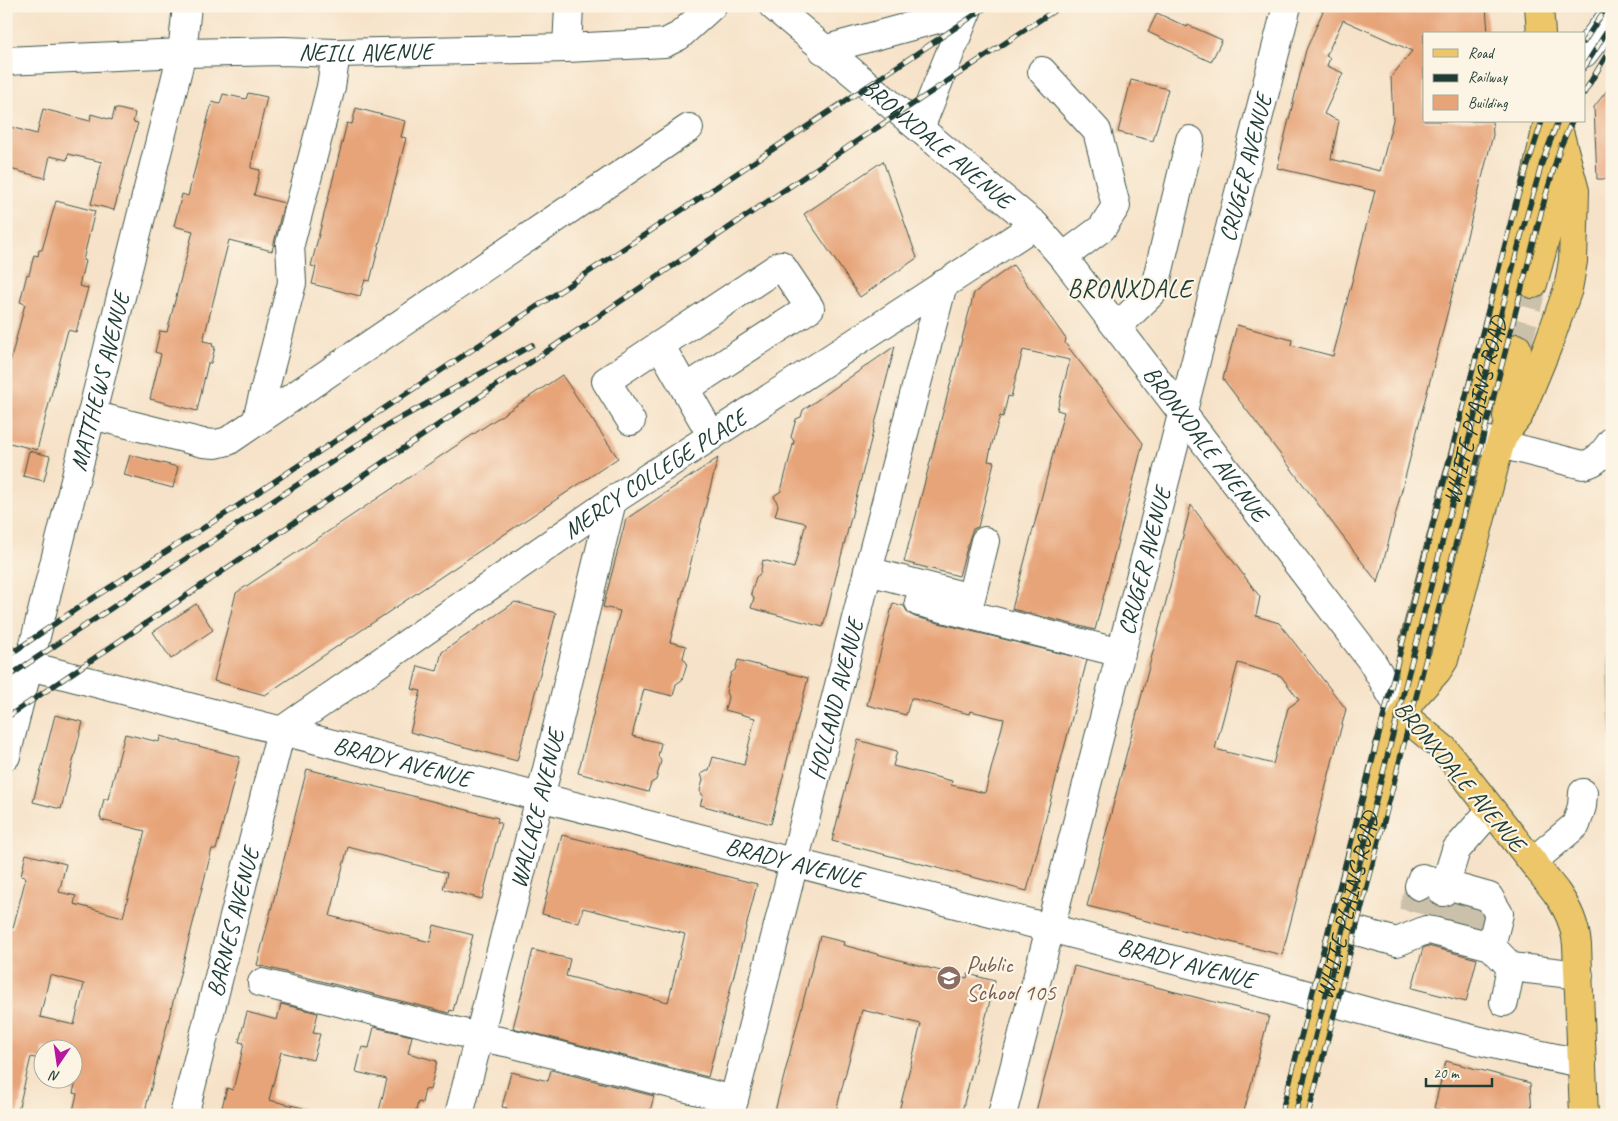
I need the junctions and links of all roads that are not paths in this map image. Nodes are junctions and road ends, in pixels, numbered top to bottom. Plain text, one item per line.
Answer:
1 (186, 6) edge
2 (569, 6) edge
3 (712, 6) edge
4 (773, 6) edge
5 (1287, 6) edge
6 (1539, 6) edge
7 (968, 9) edge
8 (1612, 16) edge
9 (1541, 32) edge
10 (567, 48) junction
11 (823, 50) junction
12 (1586, 50) edge
13 (182, 53) junction
14 (336, 53) junction
15 (6, 61) edge
16 (1042, 71) dead end
17 (1554, 126) edge
18 (689, 128) dead end
19 (920, 128) junction
20 (1190, 140) dead end
21 (1035, 225) junction
22 (1063, 257) junction
23 (943, 284) junction
24 (1533, 284) tunnel mouth
25 (1117, 327) junction
26 (660, 345) junction
27 (1517, 348) tunnel mouth
28 (685, 389) junction
29 (1182, 412) junction
30 (92, 414) junction
31 (258, 419) junction
32 (631, 421) dead end
33 (712, 436) junction
34 (1468, 436) junction
35 (1503, 439) junction
36 (1612, 441) edge
37 (612, 501) junction
38 (984, 541) dead end
39 (868, 571) junction
40 (920, 602) dead end
41 (1121, 653) junction
42 (18, 663) edge
43 (1408, 708) junction
44 (281, 731) junction
45 (6, 756) edge
46 (1583, 793) dead end
47 (540, 798) junction
48 (1491, 810) junction
49 (1533, 861) junction
50 (795, 863) junction
51 (1456, 914) junction
52 (1342, 927) junction
53 (1050, 929) junction
54 (1511, 967) junction
55 (1579, 975) junction
56 (262, 983) dead end
57 (1324, 999) junction
58 (1504, 1002) dead end
59 (479, 1037) junction
60 (1582, 1063) junction
61 (732, 1108) edge
62 (184, 1115) edge
63 (459, 1115) edge
64 (1002, 1115) edge
65 (1294, 1115) edge
66 (1584, 1115) edge

1 - 13 street, MATTHEWS AVENUE
2 - 10 street
3 - 10 street, NEILL AVENUE
4 - 11 street, BRONXDALE AVENUE
5 - 29 street, CRUGER AVENUE
6 - 9 main road
7 - 11 street
7 - 19 street
8 - 12 street
10 - 14 street, NEILL AVENUE
11 - 19 street, BRONXDALE AVENUE
13 - 14 street, NEILL AVENUE
13 - 15 street, NEILL AVENUE
13 - 30 street, MATTHEWS AVENUE
14 - 31 street
16 - 22 street
17 - 24 main road
17 - 34 main road, WHITE PLAINS ROAD
17 - 35 main road, WHITE PLAINS ROAD
18 - 31 street
19 - 21 street, BRONXDALE AVENUE
20 - 25 street
21 - 22 street, BRONXDALE AVENUE
21 - 23 street, MERCY COLLEGE PLACE
22 - 25 street, BRONXDALE AVENUE
23 - 33 street, MERCY COLLEGE PLACE
23 - 39 street, HOLLAND AVENUE
25 - 29 street, BRONXDALE AVENUE
26 - 28 street
26 - 28 street
26 - 32 street
27 - 35 main road, WHITE PLAINS ROAD
28 - 33 street
29 - 41 street, CRUGER AVENUE
29 - 43 street, BRONXDALE AVENUE
30 - 31 street
30 - 42 street, MATTHEWS AVENUE
33 - 37 street, MERCY COLLEGE PLACE
34 - 35 street
34 - 43 main road, WHITE PLAINS ROAD
35 - 36 street
35 - 43 main road, WHITE PLAINS ROAD
37 - 44 street, MERCY COLLEGE PLACE
37 - 47 street, WALLACE AVENUE
38 - 39 street
39 - 50 street, HOLLAND AVENUE
40 - 41 street
41 - 53 street, CRUGER AVENUE
42 - 44 street, BRADY AVENUE
42 - 45 street, MATTHEWS AVENUE
43 - 48 main road, BRONXDALE AVENUE
43 - 52 main road, WHITE PLAINS ROAD
44 - 47 street, BRADY AVENUE
44 - 62 street, BARNES AVENUE
46 - 49 street
47 - 50 street, BRADY AVENUE
47 - 59 street, WALLACE AVENUE
48 - 49 main road, BRONXDALE AVENUE
48 - 51 street
49 - 55 main road, BRONXDALE AVENUE
50 - 53 street, BRADY AVENUE
50 - 61 street, HOLLAND AVENUE
51 - 52 street
51 - 54 street
52 - 57 main road, WHITE PLAINS ROAD
53 - 57 street, BRADY AVENUE
53 - 64 street, CRUGER AVENUE
54 - 55 street
54 - 58 street
55 - 60 main road, BRONXDALE AVENUE
56 - 59 street
57 - 60 street, BRADY AVENUE
57 - 65 main road, WHITE PLAINS ROAD
59 - 61 street
59 - 63 street, WALLACE AVENUE
60 - 66 main road, BRONXDALE AVENUE

